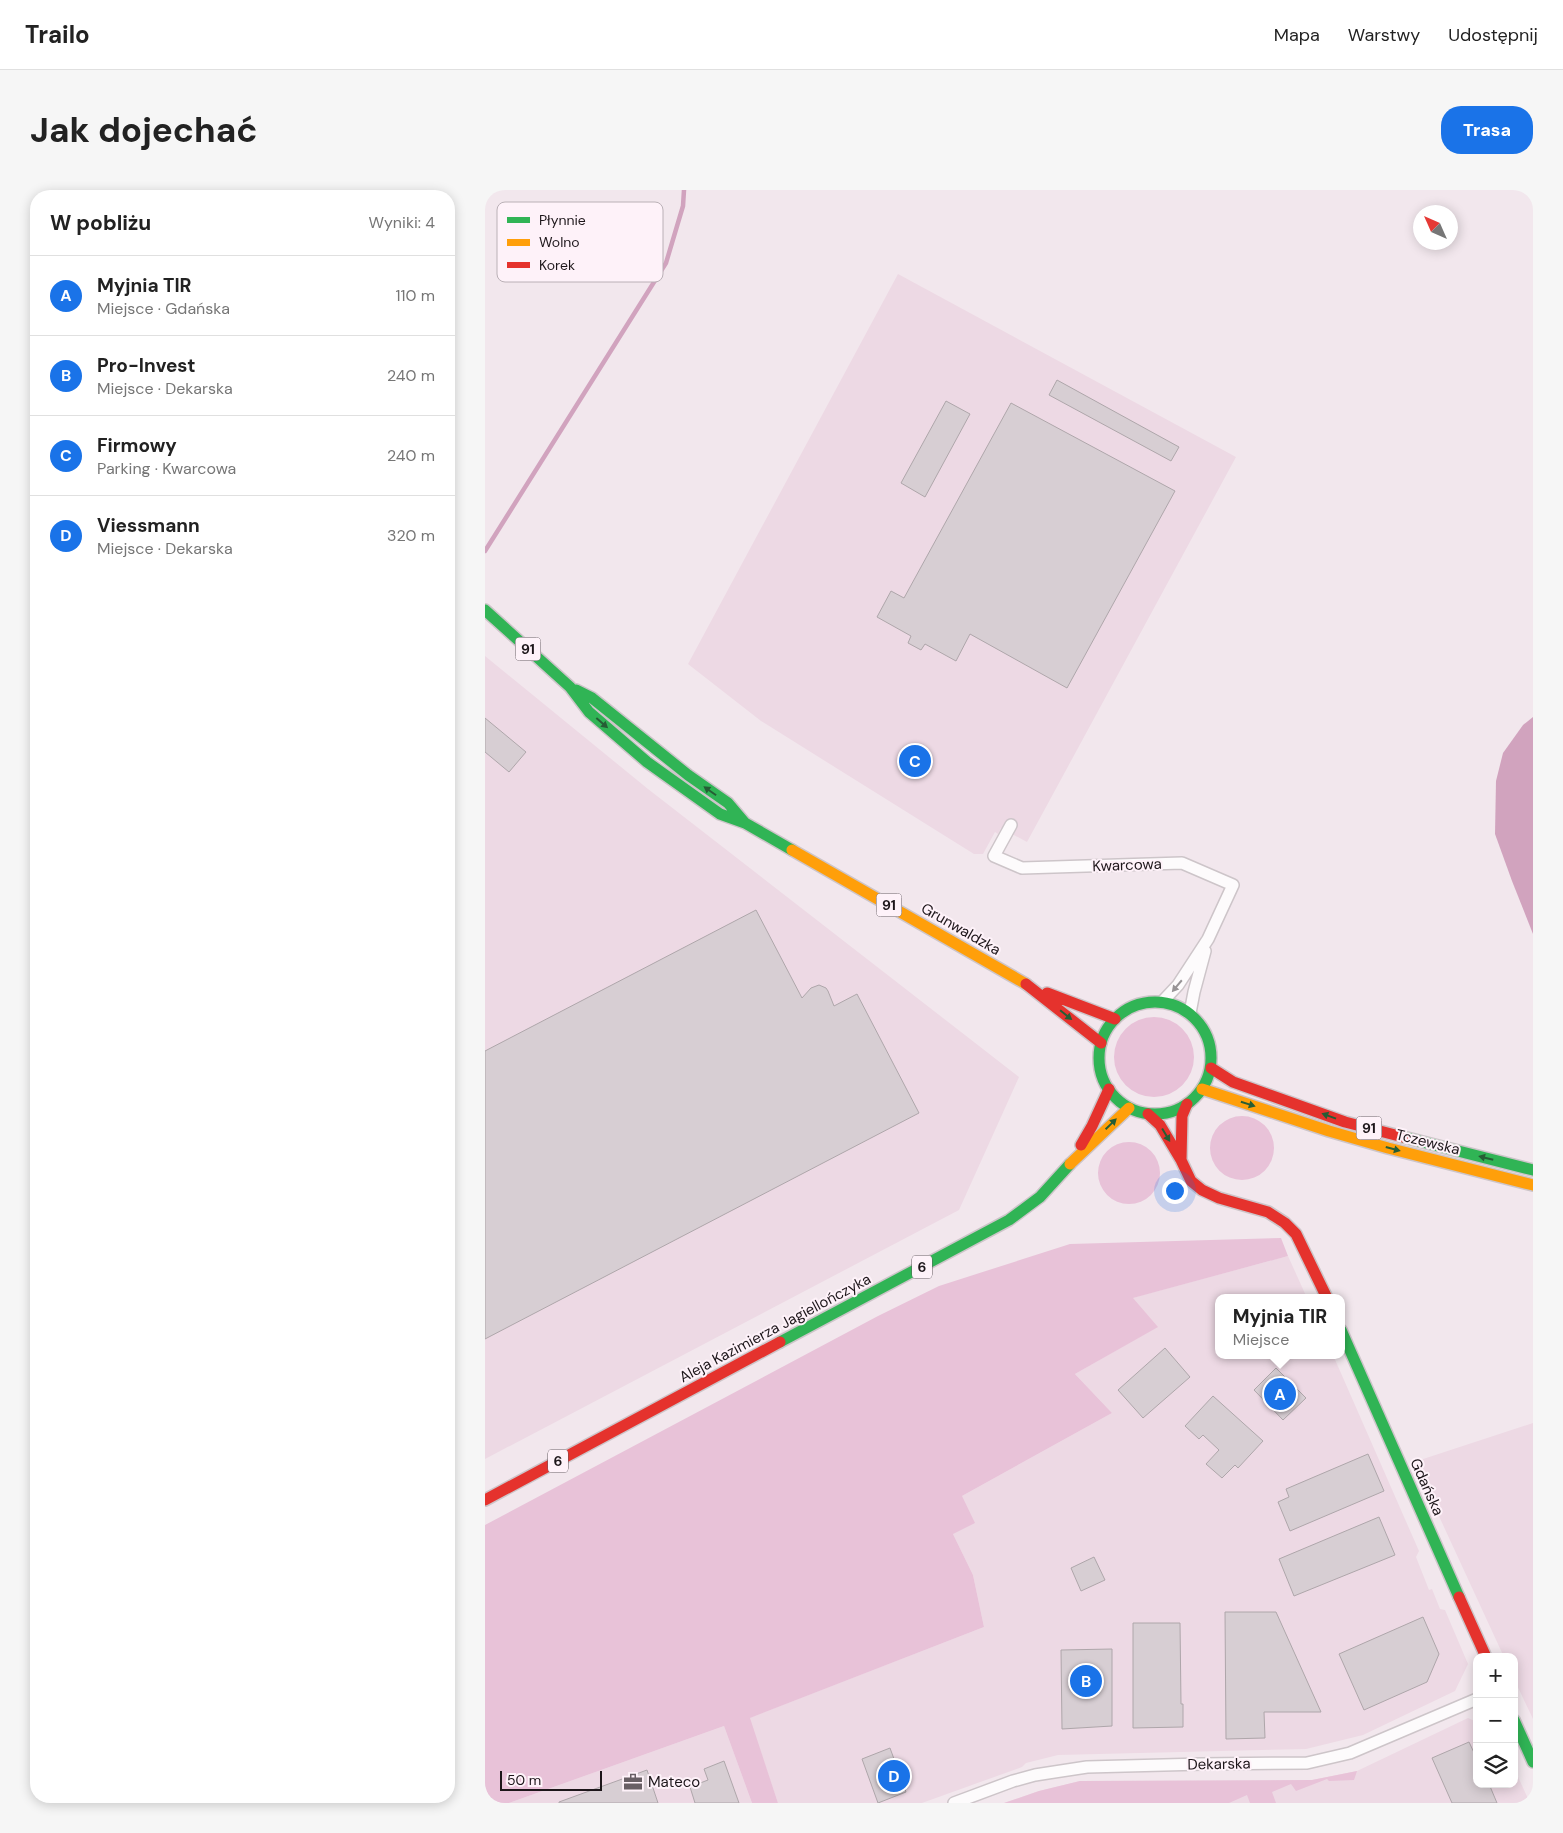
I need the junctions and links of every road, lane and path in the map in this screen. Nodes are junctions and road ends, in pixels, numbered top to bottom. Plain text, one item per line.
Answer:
1 (485, 610) edge
2 (1011, 825) dead end
3 (1208, 940) junction
4 (1031, 987) junction
5 (1162, 1002) junction
6 (1190, 1013) junction
7 (1115, 1019) junction
8 (1101, 1043) junction
9 (1211, 1068) junction
10 (1109, 1089) junction
11 (1202, 1089) junction
12 (1187, 1104) junction
13 (1129, 1108) junction
14 (1148, 1114) junction
15 (1181, 1160) junction
16 (1068, 1166) junction
17 (1533, 1170) edge
18 (1533, 1184) edge
19 (1325, 1294) edge
20 (1345, 1339) edge
21 (485, 1500) edge
22 (1484, 1653) edge
23 (1473, 1701) edge
24 (1518, 1729) edge
25 (1533, 1762) edge
26 (954, 1803) edge

1 - 4 main road, Grunwaldzka / 91
2 - 3 street, Kwarcowa
3 -> 5 street, Kwarcowa
3 - 6 street, Kwarcowa
4 - 7 main road, Grunwaldzka / 91
4 -> 8 main road, Grunwaldzka / 91
5 - 6 main road
5 - 7 main road
6 - 9 main road
7 - 8 main road
8 - 10 main road
9 - 11 main road
17 -> 9 main road, Tczewska / 91
10 - 13 main road
10 - 16 main road, Aleja Kazimierza Jagiellończyka / 6
11 - 12 main road
11 -> 18 main road, Tczewska / 91
12 - 14 main road
12 - 15 main road
13 - 14 main road
16 -> 13 main road, Aleja Kazimierza Jagiellończyka / 6
14 -> 15 main road
15 - 19 main road
16 - 21 main road, Aleja Kazimierza Jagiellończyka / 6
20 - 22 main road, Gdańska
23 - 26 street, Dekarska
24 - 25 main road

